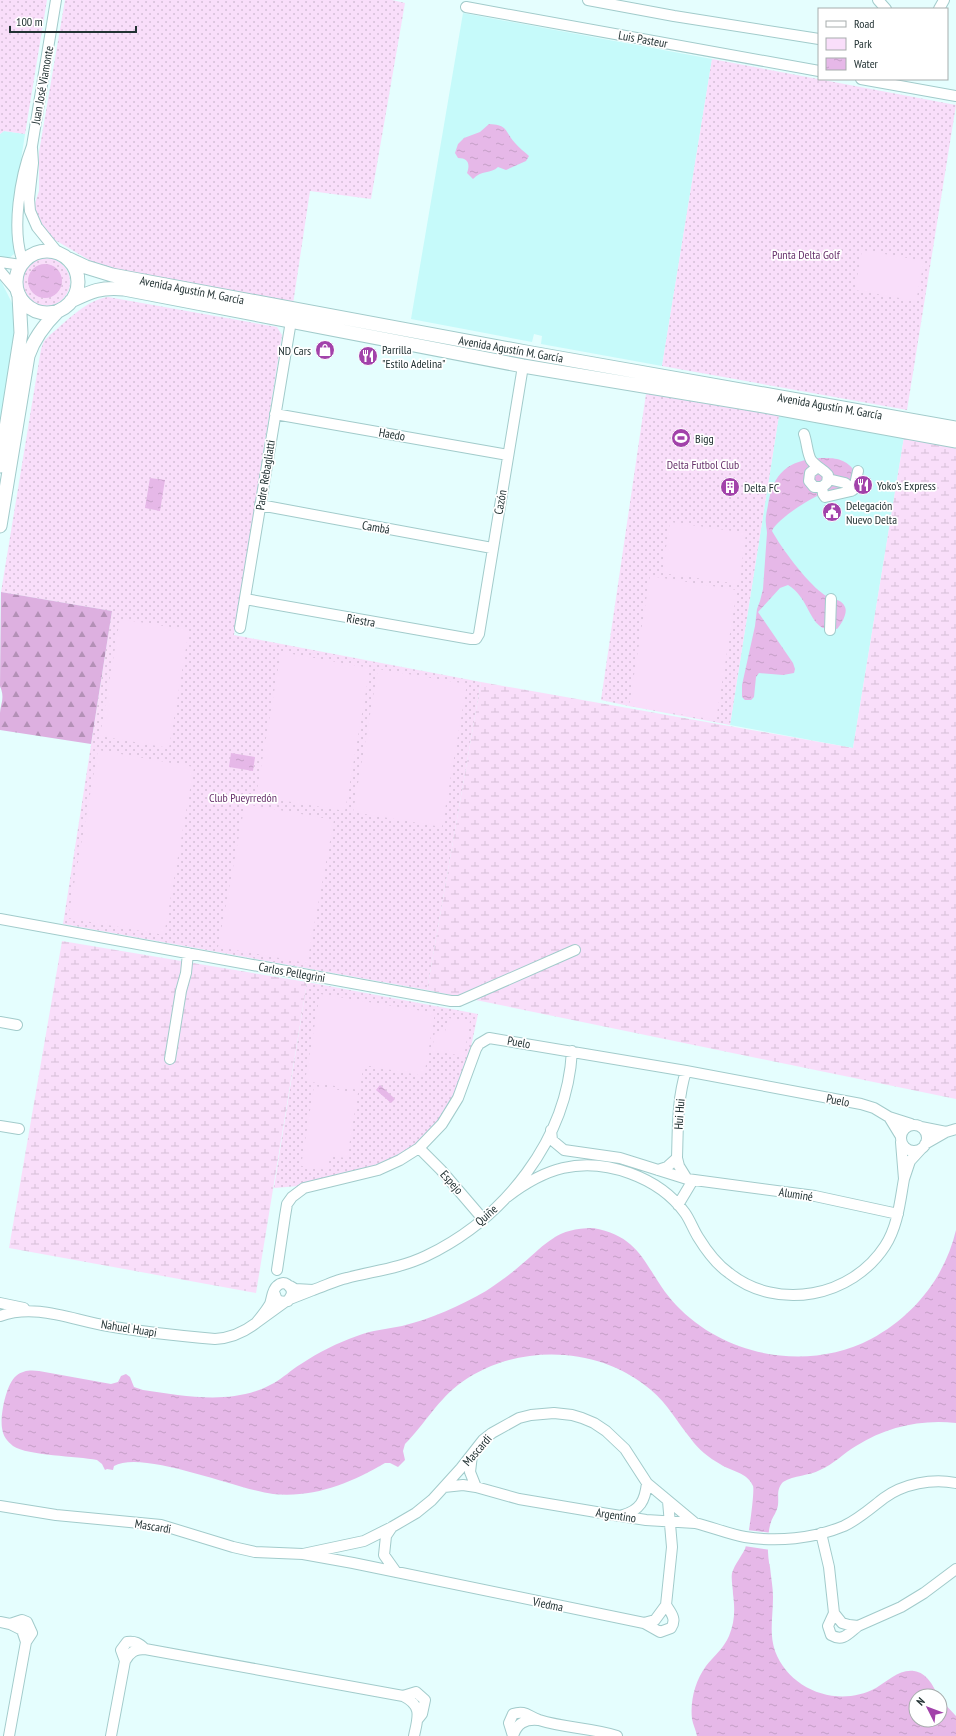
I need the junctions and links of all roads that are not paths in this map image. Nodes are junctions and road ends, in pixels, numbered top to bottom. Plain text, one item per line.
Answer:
1 (56, 0) edge
2 (588, 0) edge
3 (878, 0) edge
4 (466, 7) dead end
5 (885, 8) edge
6 (818, 39) edge
7 (818, 71) edge
8 (867, 80) edge
9 (956, 96) edge
10 (32, 146) junction
11 (63, 256) junction
12 (0, 262) edge
13 (22, 263) junction
14 (0, 271) edge
15 (18, 293) junction
16 (71, 302) junction
17 (58, 311) junction
18 (291, 321) junction
19 (523, 366) junction
20 (276, 414) junction
21 (956, 428) edge
22 (804, 434) dead end
23 (956, 440) edge
24 (508, 454) junction
25 (0, 466) edge
26 (818, 468) junction
27 (858, 471) dead end
28 (825, 483) junction
29 (853, 490) junction
30 (260, 505) junction
31 (0, 526) edge
32 (492, 548) junction
33 (245, 599) junction
34 (831, 599) dead end
35 (240, 628) dead end
36 (830, 630) dead end
37 (476, 639) joint
38 (0, 919) edge
39 (575, 950) dead end
40 (188, 953) junction
41 (0, 1022) edge
42 (17, 1025) dead end
43 (572, 1051) junction
44 (170, 1059) dead end
45 (686, 1071) junction
46 (888, 1117) junction
47 (910, 1124) junction
48 (0, 1126) edge
49 (921, 1127) junction
50 (19, 1129) dead end
51 (551, 1130) junction
52 (951, 1130) edge
53 (901, 1138) junction
54 (923, 1146) junction
55 (419, 1148) junction
56 (564, 1150) junction
57 (537, 1158) junction
58 (677, 1158) junction
59 (658, 1170) junction
60 (547, 1173) junction
61 (904, 1179) junction
62 (690, 1180) junction
63 (506, 1197) junction
64 (678, 1205) junction
65 (898, 1214) junction
66 (483, 1219) junction
67 (277, 1270) junction
68 (289, 1285) junction
69 (274, 1290) junction
70 (313, 1290) junction
71 (288, 1300) junction
72 (0, 1303) edge
73 (31, 1310) junction
74 (0, 1316) edge
75 (256, 1323) junction
76 (472, 1455) junction
77 (647, 1483) junction
78 (956, 1483) edge
79 (444, 1487) junction
80 (476, 1487) junction
81 (668, 1501) junction
82 (0, 1506) edge
83 (621, 1516) junction
84 (669, 1521) junction
85 (696, 1523) junction
86 (392, 1527) junction
87 (821, 1533) junction
88 (372, 1537) junction
89 (353, 1543) junction
90 (384, 1545) junction
91 (303, 1554) junction
92 (384, 1556) junction
93 (353, 1563) junction
94 (372, 1567) junction
95 (956, 1569) edge
96 (396, 1572) junction
97 (666, 1605) junction
98 (834, 1612) junction
99 (5, 1623) edge
100 (644, 1623) junction
101 (858, 1626) junction
102 (9, 1736) edge
103 (111, 1736) edge
104 (414, 1736) edge
105 (513, 1736) edge
106 (617, 1736) edge

1 - 10 street, Juan José Viamonte
2 - 6 street
3 - 5 street
4 - 7 street, Luis Pasteur
8 - 9 street
10 - 11 street, Juan José Viamonte
10 - 13 street, Juan José Viamonte
11 - 13 main road
11 - 16 main road
11 - 21 main road, Avenida Agustín M. García
12 - 13 street
13 - 15 main road
14 - 15 street
15 - 17 main road
15 - 25 main road
16 - 17 main road
16 - 18 main road, Avenida Agustín M. García
17 - 31 main road
18 - 19 main road, Avenida Agustín M. García
18 - 20 street, Padre Rebagliatti
19 - 23 main road, Avenida Agustín M. García
19 - 24 street, Cazón
20 - 24 street, Haedo
20 - 30 street, Padre Rebagliatti
22 - 26 street
24 - 32 street, Cazón
26 - 28 street
26 - 28 street
27 - 29 street
28 - 29 street
28 - 29 street
30 - 32 street, Cambá
30 - 33 street, Padre Rebagliatti
32 - 37 street, Cazón
33 - 35 street, Padre Rebagliatti
33 - 37 street, Riestra
34 - 36 street
38 - 40 street, Carlos Pellegrini
39 - 40 street, Carlos Pellegrini
40 - 44 street
41 - 42 street
43 - 45 street, Puelo
43 - 51 street, Quiñe
43 - 55 street, Puelo
45 - 46 street, Puelo
45 - 58 street, Hui Hui
46 - 47 street
46 - 53 street
47 - 49 street
47 - 53 street
48 - 50 street
49 - 52 street
49 - 54 street
51 - 56 street
51 - 57 street, Quiñe
52 - 54 street
53 - 54 street
53 - 61 street
54 - 61 street
55 - 66 street, Espejo
55 - 67 street, Puelo
56 - 57 street, Aluminé
56 - 59 street, Aluminé
57 - 60 street
57 - 63 street, Quiñe
58 - 59 street
58 - 62 street
59 - 62 street, Aluminé
60 - 63 street
60 - 64 street
61 - 65 street
62 - 64 street
62 - 65 street, Aluminé
63 - 66 street, Quiñe
64 - 65 street
66 - 70 street, Quiñe
67 - 68 street
67 - 69 street, Puelo
68 - 69 street
68 - 70 street
68 - 71 street
69 - 71 street
69 - 75 street, Puelo
70 - 71 street, Quiñe
71 - 75 street, Nahuel Huapi
72 - 73 street
73 - 74 street, Nahuel Huapi
73 - 75 street, Nahuel Huapi
76 - 77 street, Mascardi
76 - 79 street, Mascardi
76 - 80 street
77 - 81 street
77 - 83 street
78 - 87 street
79 - 80 street, Argentino
79 - 86 street, Mascardi
80 - 83 street, Argentino
81 - 84 street
81 - 85 street
82 - 91 street, Mascardi
83 - 84 street, Argentino
84 - 85 street, Argentino
84 - 97 street
85 - 87 street
86 - 88 street, Mascardi
86 - 90 street
87 - 98 street
88 - 89 street
88 - 90 street
89 - 91 street
89 - 93 street
90 - 92 street
91 - 93 street
92 - 94 street
92 - 96 street
93 - 94 street
94 - 96 street, Viedma
95 - 101 street
96 - 100 street, Viedma
97 - 100 street
97 - 100 street, Viedma
98 - 101 street
98 - 101 street
99 - 102 street
103 - 104 street
105 - 106 street

